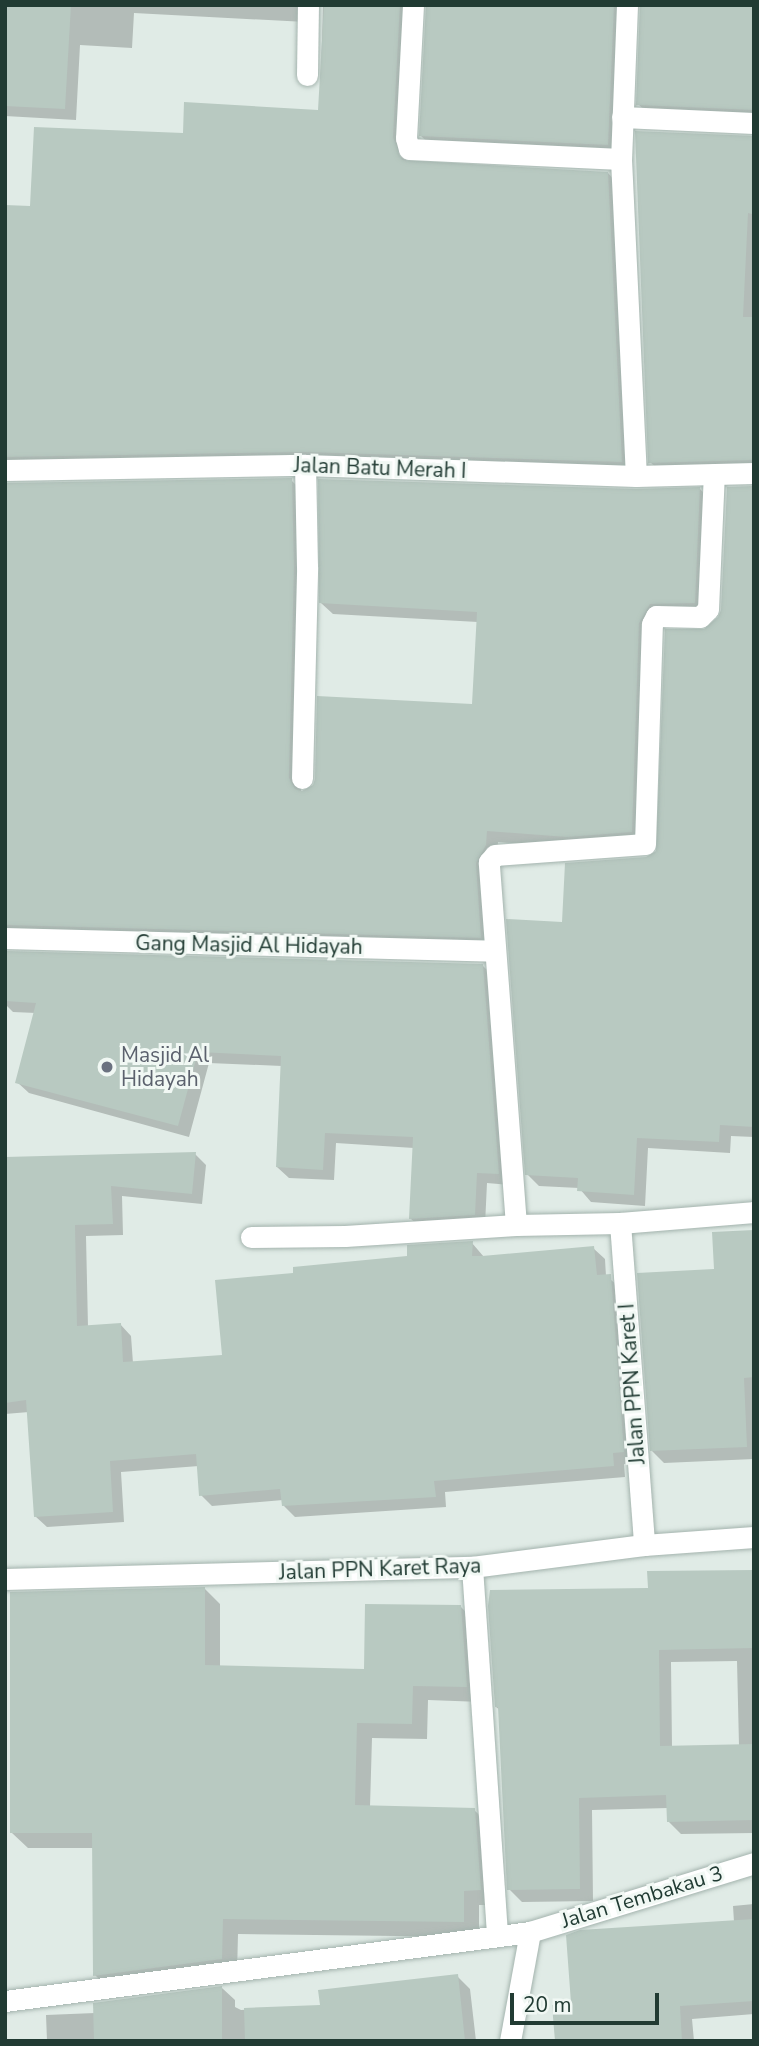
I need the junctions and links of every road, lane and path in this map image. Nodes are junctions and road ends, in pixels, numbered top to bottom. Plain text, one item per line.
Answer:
1 (309, 5) edge
2 (413, 5) edge
3 (627, 5) edge
4 (307, 75) dead end
5 (622, 117) junction
6 (754, 123) edge
7 (621, 159) junction
8 (305, 464) junction
9 (5, 470) edge
10 (754, 473) edge
11 (714, 474) junction
12 (636, 476) junction
13 (302, 778) dead end
14 (5, 938) edge
15 (494, 951) junction
16 (754, 1212) edge
17 (620, 1223) junction
18 (516, 1225) junction
19 (251, 1237) dead end
20 (754, 1537) edge
21 (645, 1545) junction
22 (472, 1567) junction
23 (5, 1579) edge
24 (754, 1863) edge
25 (530, 1931) junction
26 (497, 1935) junction
27 (5, 2001) edge
28 (510, 2041) edge

1 - 4 street
2 - 7 street
3 - 5 street
5 - 6 street
5 - 7 street
7 - 12 street
8 - 9 street, Jalan Batu Merah I
8 - 12 street, Jalan Batu Merah I
8 - 13 street
10 - 11 street, Jalan Batu Merah I
11 - 12 street, Jalan Batu Merah I
11 - 15 street
14 - 15 street, Gang Masjid Al Hidayah
15 - 18 street
16 - 17 street
17 - 18 street
17 - 21 street, Jalan PPN Karet I
18 - 19 street
20 - 21 street, Jalan PPN Karet Raya
21 - 22 street, Jalan PPN Karet Raya
22 - 23 street, Jalan PPN Karet Raya
22 - 26 street
24 - 25 street, Jalan Tembakau 3
25 - 26 street, Jalan Tembakau 3
25 - 28 street
26 - 27 street, Jalan Tembakau 3

